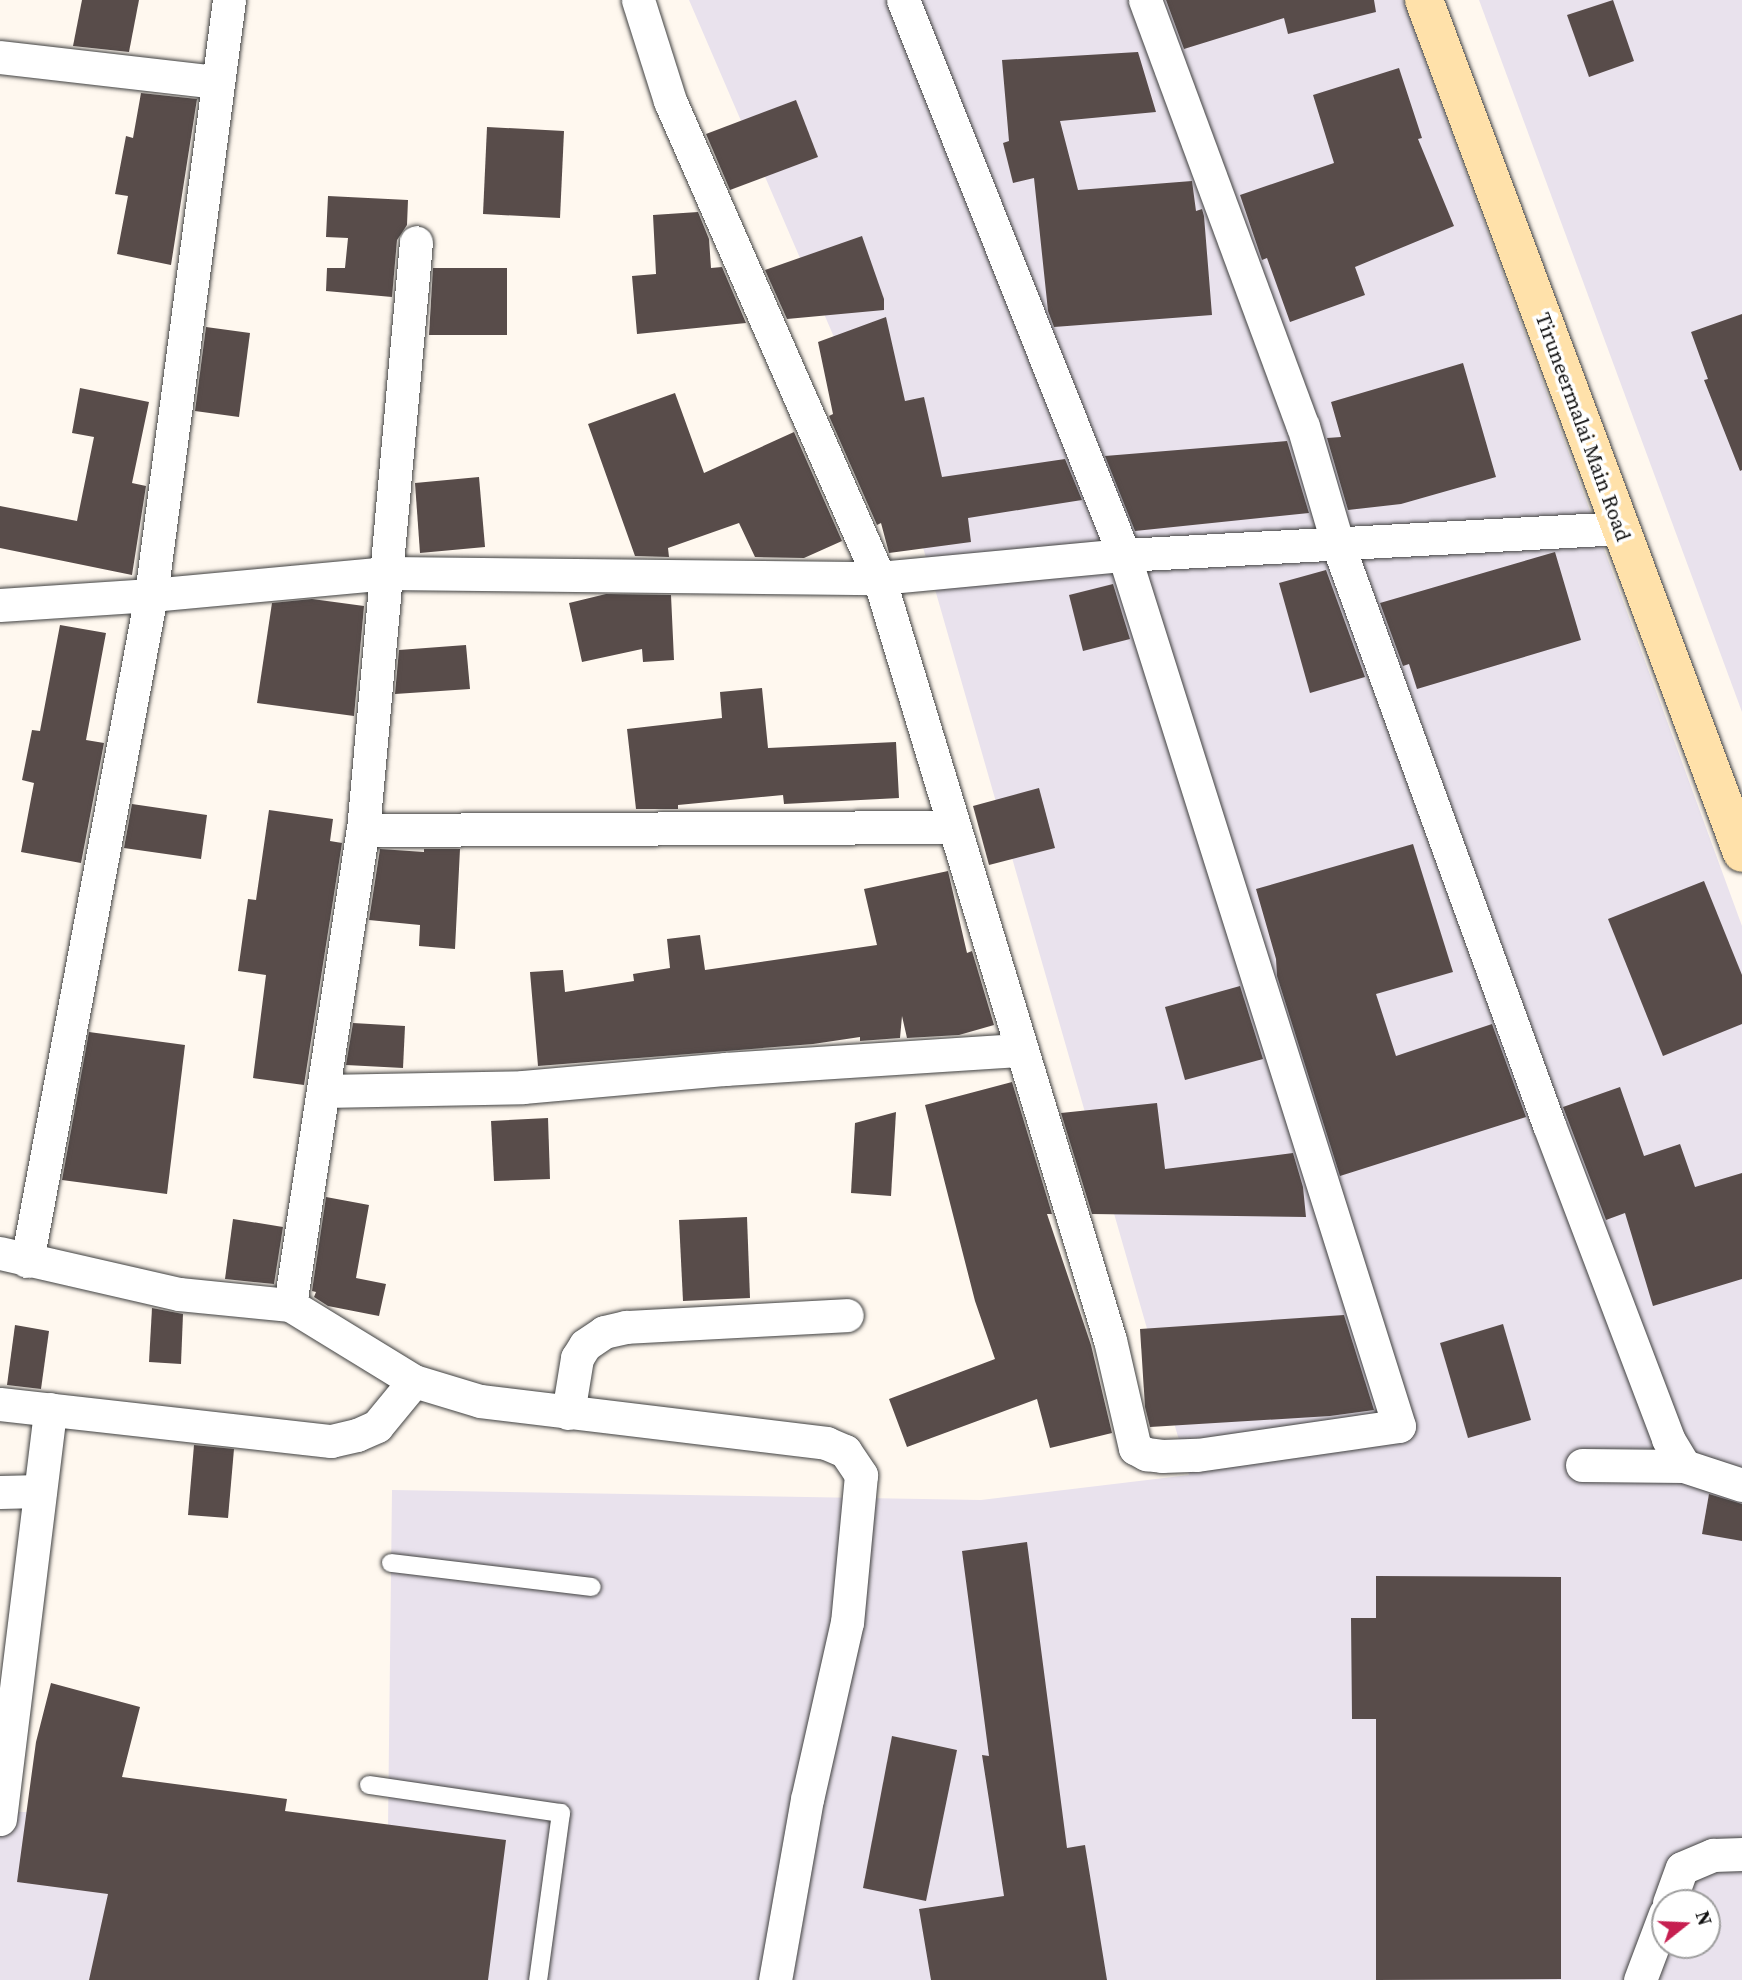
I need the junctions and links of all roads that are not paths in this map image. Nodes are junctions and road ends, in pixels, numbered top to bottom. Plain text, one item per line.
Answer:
1 (229, 0) edge
2 (638, 0) edge
3 (903, 0) edge
4 (1145, 0) edge
5 (1424, 0) edge
6 (0, 57) edge
7 (217, 82) junction
8 (416, 242) dead end
9 (1620, 528) junction
10 (1338, 545) junction
11 (1124, 555) junction
12 (388, 573) junction
13 (879, 579) junction
14 (151, 595) junction
15 (0, 605) edge
16 (953, 827) junction
17 (363, 830) junction
18 (1742, 853) edge
19 (1021, 1050) junction
20 (323, 1091) junction
21 (13, 1257) edge
22 (290, 1305) junction
23 (847, 1315) dead end
24 (414, 1381) junction
25 (0, 1404) edge
26 (50, 1409) junction
27 (568, 1413) junction
28 (1582, 1465) dead end
29 (1684, 1466) junction
30 (1742, 1485) edge
31 (40, 1491) junction
32 (0, 1492) edge
33 (391, 1563) dead end
34 (592, 1587) dead end
35 (11, 1651) edge
36 (369, 1785) dead end
37 (0, 1819) edge
38 (1742, 1854) edge
39 (1674, 1889) edge
40 (1651, 1951) edge
41 (538, 1980) edge
42 (775, 1980) edge
43 (1640, 1980) edge

1 - 7 street
2 - 13 street
3 - 11 street
4 - 10 street
5 - 9 main road, Tiruneermalai Main Road
6 - 7 street
7 - 14 street
8 - 12 street
9 - 10 street
9 - 18 main road, Tiruneermalai Main Road
10 - 11 street
10 - 29 street
11 - 13 street
11 - 19 street
12 - 13 street
12 - 14 street
12 - 17 street
13 - 16 street
14 - 15 street
14 - 21 street
16 - 17 street
16 - 19 street
17 - 20 street
19 - 20 street
20 - 22 street
21 - 22 street
22 - 24 street
23 - 27 street
24 - 26 street
24 - 27 street
25 - 26 street
26 - 31 street
27 - 42 street
28 - 29 street
29 - 30 street
31 - 32 street
31 - 35 street
33 - 34 lane
35 - 37 street
36 - 41 lane
38 - 39 street
40 - 43 street

